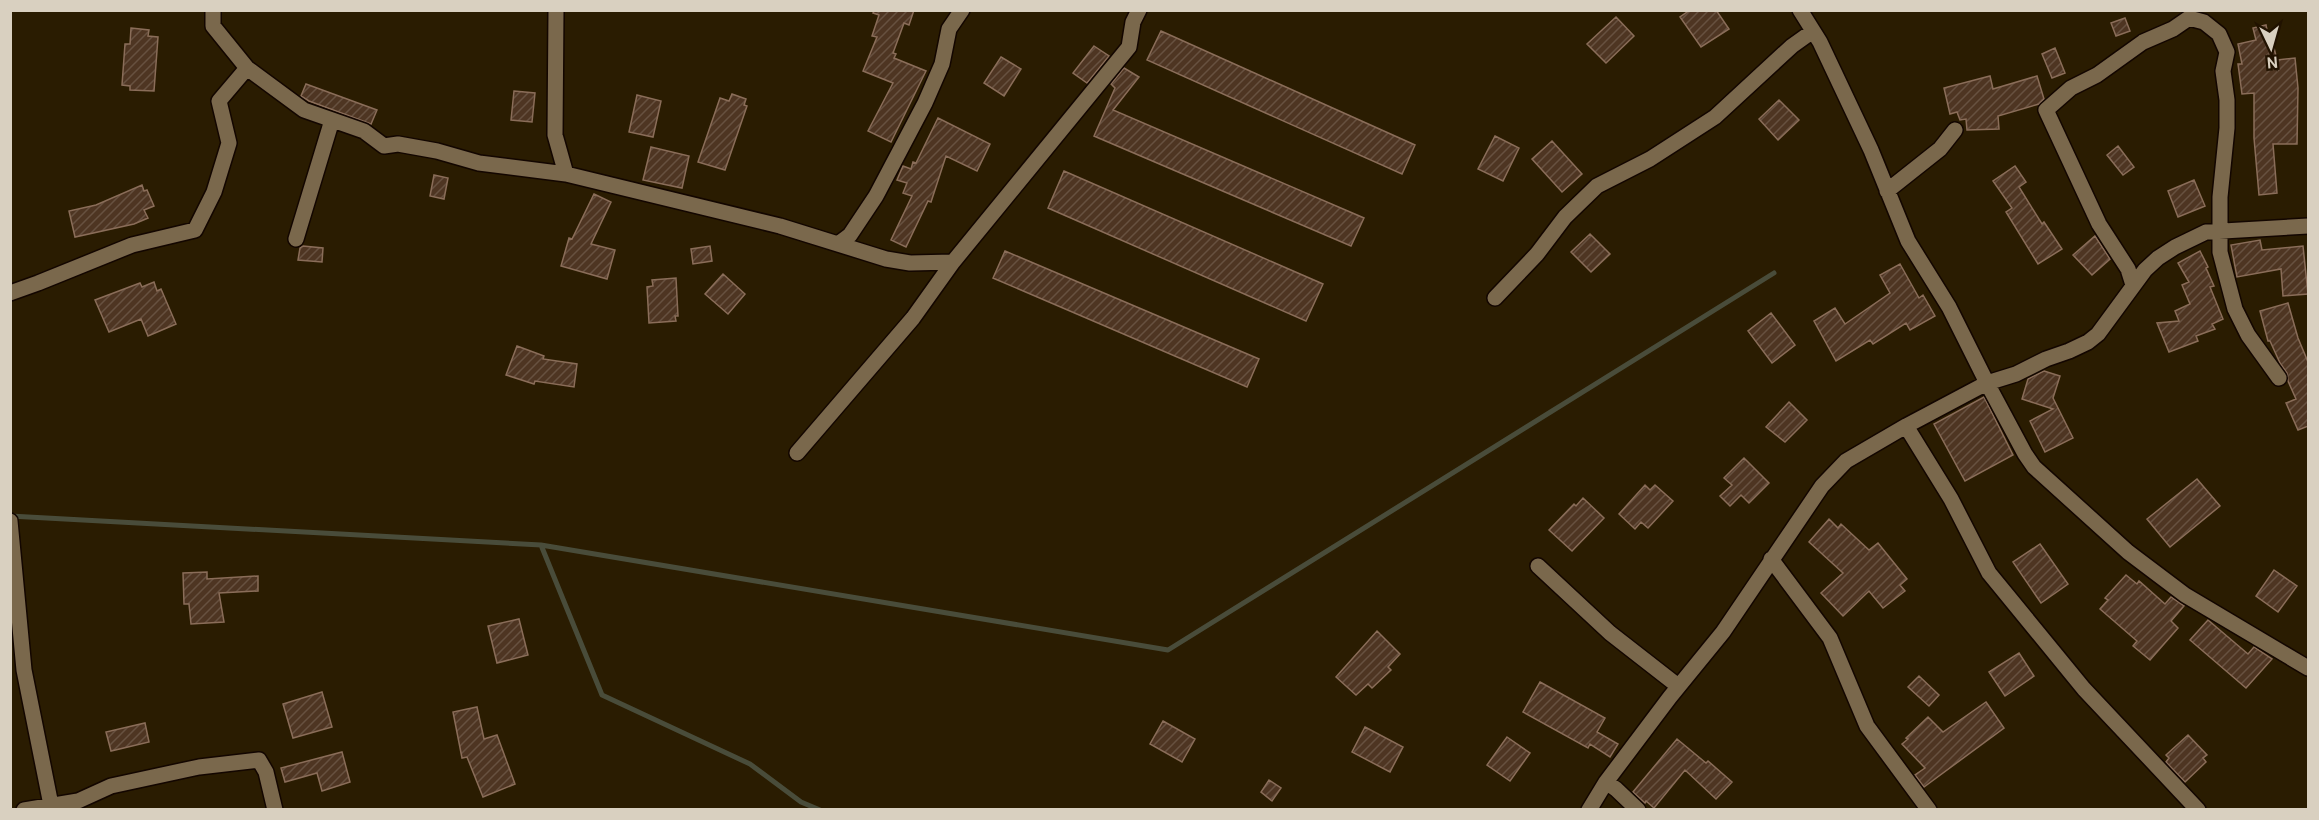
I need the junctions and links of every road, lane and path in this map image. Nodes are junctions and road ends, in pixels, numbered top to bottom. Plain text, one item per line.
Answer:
1 (213, 10) edge
2 (556, 10) edge
3 (962, 10) edge
4 (1138, 10) edge
5 (1800, 10) edge
6 (1813, 31) junction
7 (247, 68) junction
8 (332, 120) junction
9 (1955, 130) dead end
10 (566, 174) junction
11 (1887, 191) junction
12 (2308, 226) edge
13 (2218, 231) junction
14 (296, 239) dead end
15 (838, 244) junction
16 (953, 262) junction
17 (2133, 285) junction
18 (10, 292) edge
19 (1495, 298) dead end
20 (2279, 378) dead end
21 (1987, 383) junction
22 (1906, 426) junction
23 (797, 453) dead end
24 (10, 521) edge
25 (1771, 559) junction
26 (1538, 566) dead end
27 (2308, 668) edge
28 (1678, 686) junction
29 (1606, 782) junction
30 (52, 807) edge
31 (24, 810) edge
32 (275, 810) edge
33 (1589, 810) edge
34 (1638, 810) edge
35 (1929, 810) edge
36 (2199, 810) edge

1 - 7 street
2 - 10 street
3 - 15 street
4 - 16 street
5 - 6 street
6 - 11 street
6 - 19 street
7 - 8 street
7 - 18 street
8 - 10 street
8 - 14 street
9 - 11 street
10 - 15 street
11 - 21 street
12 - 13 street
13 - 17 street
13 - 17 street
13 - 20 street
15 - 16 street
16 - 23 street
17 - 21 street
21 - 22 street
21 - 27 street
22 - 25 street
22 - 36 street
24 - 30 street
25 - 28 street
25 - 35 street
26 - 28 street
28 - 29 street
29 - 33 street
29 - 34 street
30 - 31 street
30 - 32 street

